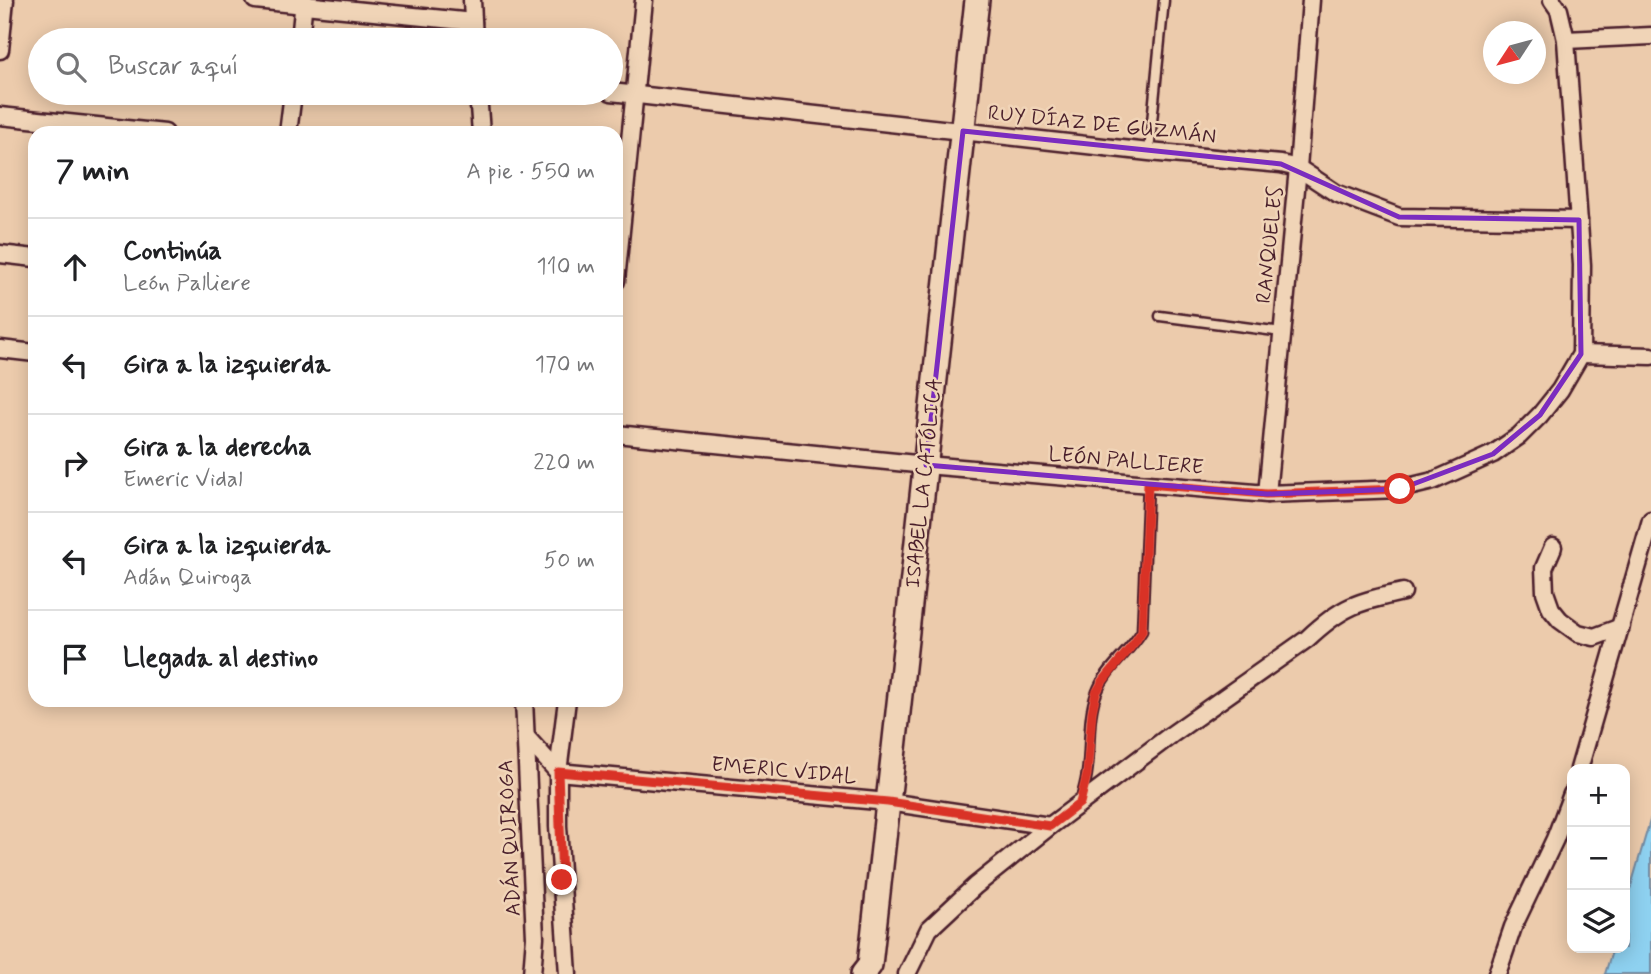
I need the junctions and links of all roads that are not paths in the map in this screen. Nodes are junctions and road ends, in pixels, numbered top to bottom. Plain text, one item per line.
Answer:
1 (5, 0) edge
2 (255, 0) edge
3 (472, 0) edge
4 (644, 0) edge
5 (977, 0) edge
6 (1164, 0) edge
7 (1311, 0) edge
8 (1552, 0) edge
9 (304, 3) edge
10 (473, 22) junction
11 (301, 28) edge
12 (473, 28) edge
13 (1651, 37) edge
14 (1566, 40) junction
15 (0, 50) edge
16 (623, 94) edge
17 (634, 95) junction
18 (292, 105) edge
19 (479, 105) edge
20 (0, 117) edge
21 (93, 126) edge
22 (289, 126) edge
23 (480, 126) edge
24 (963, 131) junction
25 (1149, 152) junction
26 (1298, 168) junction
27 (623, 209) edge
28 (1579, 220) junction
29 (0, 254) edge
30 (28, 257) edge
31 (1160, 316) dead end
32 (1282, 332) junction
33 (0, 349) edge
34 (28, 352) edge
35 (1581, 354) junction
36 (1651, 356) edge
37 (623, 435) edge
38 (926, 465) junction
39 (1148, 484) junction
40 (1266, 494) junction
41 (1651, 520) edge
42 (1553, 547) dead end
43 (1403, 592) dead end
44 (1621, 627) junction
45 (525, 707) edge
46 (566, 707) edge
47 (527, 738) junction
48 (1580, 764) edge
49 (558, 772) junction
50 (888, 802) junction
51 (1080, 803) junction
52 (1567, 807) edge
53 (1050, 826) junction
54 (562, 880) junction
55 (533, 889) junction
56 (866, 970) edge
57 (532, 974) edge
58 (568, 974) edge
59 (906, 974) edge
60 (1497, 974) edge

1 - 15 street
2 - 9 street
3 - 10 street
4 - 17 street
5 - 24 main road, ISABEL LA CATÓLICA
6 - 25 lane
7 - 26 street, RANQUELES
8 - 14 street
9 - 10 street
9 - 11 street
10 - 12 street
13 - 14 street
14 - 28 street
16 - 17 street, RUY DÍAZ DE GUZMÁN
17 - 24 street, RUY DÍAZ DE GUZMÁN
17 - 27 street
18 - 22 street
19 - 23 street
20 - 21 street
24 - 25 street, RUY DÍAZ DE GUZMÁN
24 - 38 main road, ISABEL LA CATÓLICA
25 - 26 street, RUY DÍAZ DE GUZMÁN
26 - 28 street, RUY DÍAZ DE GUZMÁN
26 - 32 street, RANQUELES
28 - 35 street
29 - 30 street
31 - 32 lane
32 - 40 street, RANQUELES
33 - 34 street
35 - 36 street
35 - 40 street, LEÓN PALLIERE
37 - 38 street, LEÓN PALLIERE
38 - 39 street, LEÓN PALLIERE
38 - 50 main road, ISABEL LA CATÓLICA
39 - 40 street, LEÓN PALLIERE
39 - 51 lane
41 - 44 street
42 - 44 street
43 - 51 street
44 - 48 street
45 - 47 street, ADÁN QUIROGA
46 - 49 street
47 - 49 street
47 - 55 street, ADÁN QUIROGA
49 - 50 street, EMERIC VIDAL
49 - 54 street
50 - 53 street, EMERIC VIDAL
50 - 56 main road, ISABEL LA CATÓLICA
51 - 53 street
52 - 60 street
53 - 59 street
54 - 55 street
54 - 58 street
55 - 57 street, ADÁN QUIROGA

